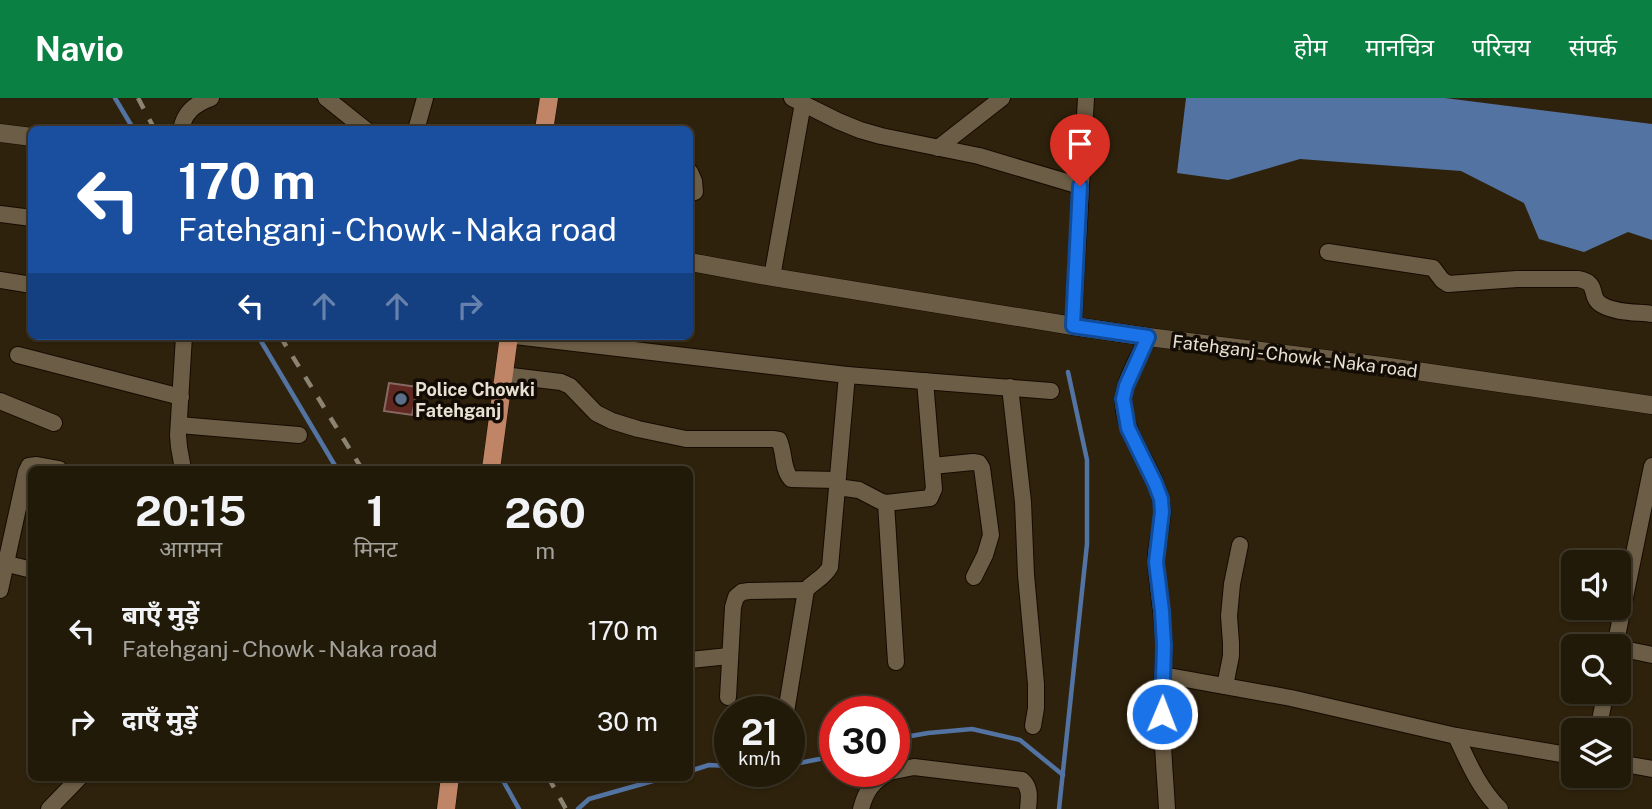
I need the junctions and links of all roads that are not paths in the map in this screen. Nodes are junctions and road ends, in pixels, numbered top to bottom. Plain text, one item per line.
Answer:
1 (211, 98) edge
2 (326, 98) edge
3 (425, 98) edge
4 (549, 98) edge
5 (1002, 98) edge
6 (1087, 98) edge
7 (797, 101) edge
8 (182, 126) edge
9 (361, 126) edge
10 (417, 126) edge
11 (545, 126) edge
12 (0, 133) edge
13 (28, 136) edge
14 (938, 148) junction
15 (693, 179) edge
16 (1080, 186) junction
17 (695, 192) dead end
18 (0, 214) edge
19 (28, 218) edge
20 (1328, 253) dead end
21 (693, 263) edge
22 (772, 277) junction
23 (0, 280) edge
24 (28, 284) edge
25 (1652, 314) edge
26 (1073, 326) junction
27 (1148, 337) junction
28 (185, 340) edge
29 (508, 340) edge
30 (584, 340) edge
31 (636, 343) edge
32 (18, 355) dead end
33 (503, 375) junction
34 (847, 375) junction
35 (925, 381) junction
36 (1010, 387) junction
37 (1051, 391) dead end
38 (181, 397) junction
39 (0, 401) edge
40 (1652, 405) edge
41 (54, 423) dead end
42 (179, 425) junction
43 (299, 435) dead end
44 (182, 466) edge
45 (491, 466) edge
46 (932, 466) junction
47 (1652, 466) edge
48 (28, 468) edge
49 (837, 484) junction
50 (886, 503) junction
51 (1240, 545) dead end
52 (3, 563) edge
53 (28, 569) edge
54 (974, 577) dead end
55 (0, 590) edge
56 (806, 590) junction
57 (1620, 634) edge
58 (1631, 650) edge
59 (1652, 655) edge
60 (729, 656) junction
61 (693, 660) edge
62 (897, 662) dead end
63 (1163, 675) junction
64 (1225, 686) junction
65 (728, 696) edge
66 (789, 696) edge
67 (1033, 726) dead end
68 (1456, 736) junction
69 (1561, 754) edge
70 (1631, 765) edge
71 (910, 768) edge
72 (1652, 769) edge
73 (76, 781) edge
74 (450, 781) edge
75 (869, 787) edge
76 (48, 809) edge
77 (446, 809) edge
78 (861, 809) edge
79 (1028, 809) edge
80 (1167, 809) edge
81 (1500, 809) edge

1 - 8 street
2 - 9 street
3 - 10 street
4 - 11 main road
5 - 14 street
6 - 16 street
7 - 14 street
7 - 22 street
12 - 13 street
14 - 16 street
15 - 17 street
16 - 26 street
18 - 19 street
20 - 25 street
21 - 22 street, Fatehganj - Chowk - Naka road
22 - 26 street, Fatehganj - Chowk - Naka road
23 - 24 street
26 - 27 street, Fatehganj - Chowk - Naka road
27 - 40 street, Fatehganj - Chowk - Naka road
27 - 63 street
28 - 38 street
29 - 33 main road
30 - 31 street
31 - 34 street
32 - 38 street
33 - 45 main road
33 - 49 street
34 - 35 street
34 - 49 street
35 - 36 street
35 - 46 street
36 - 37 street
36 - 67 street
38 - 42 street
39 - 41 street
42 - 43 street
42 - 44 street
46 - 50 street
46 - 54 street
47 - 57 street
48 - 52 street
49 - 50 street
49 - 56 street
50 - 62 street
51 - 64 street
52 - 53 street
52 - 55 street
56 - 60 street
56 - 66 street
58 - 59 street
60 - 61 street
60 - 65 street
63 - 64 street
63 - 80 street
64 - 68 street
68 - 69 street
68 - 81 street
70 - 72 street
71 - 79 street
73 - 76 street
74 - 77 main road
75 - 78 street

